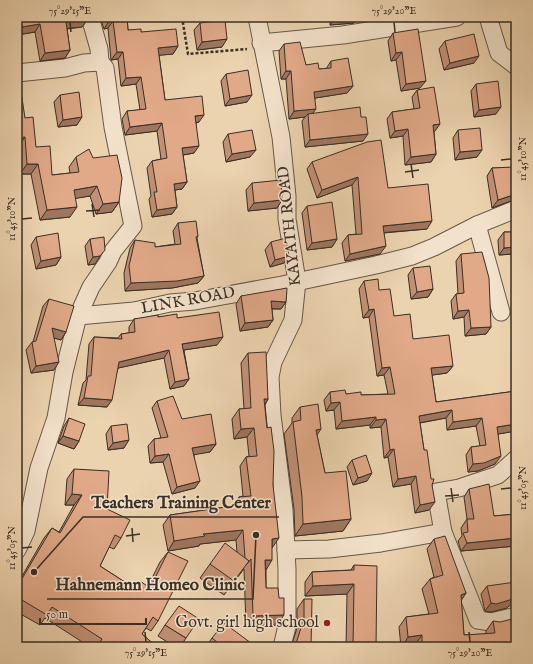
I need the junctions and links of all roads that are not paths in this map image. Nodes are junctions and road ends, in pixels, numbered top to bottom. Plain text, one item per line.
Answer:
1 (90, 17) edge
2 (257, 17) edge
3 (457, 17) edge
4 (488, 17) edge
5 (362, 25) edge
6 (262, 45) junction
7 (100, 62) junction
8 (516, 66) edge
9 (17, 73) edge
10 (516, 209) edge
11 (477, 225) junction
12 (297, 281) junction
13 (501, 312) dead end
14 (78, 316) junction
15 (516, 459) edge
16 (443, 532) junction
17 (17, 550) edge
18 (286, 550) junction
19 (516, 616) edge
20 (282, 647) edge

1 - 7 street
2 - 6 street, KAYATH ROAD
3 - 5 street
4 - 8 street
5 - 6 street
6 - 12 street, KAYATH ROAD
7 - 9 street
7 - 14 street
10 - 11 street, LINK ROAD
11 - 12 street, LINK ROAD
11 - 13 street
12 - 14 street, LINK ROAD
12 - 18 street, KAYATH ROAD
14 - 17 street
15 - 16 street
16 - 18 street
16 - 19 street
18 - 20 street, KAYATH ROAD

